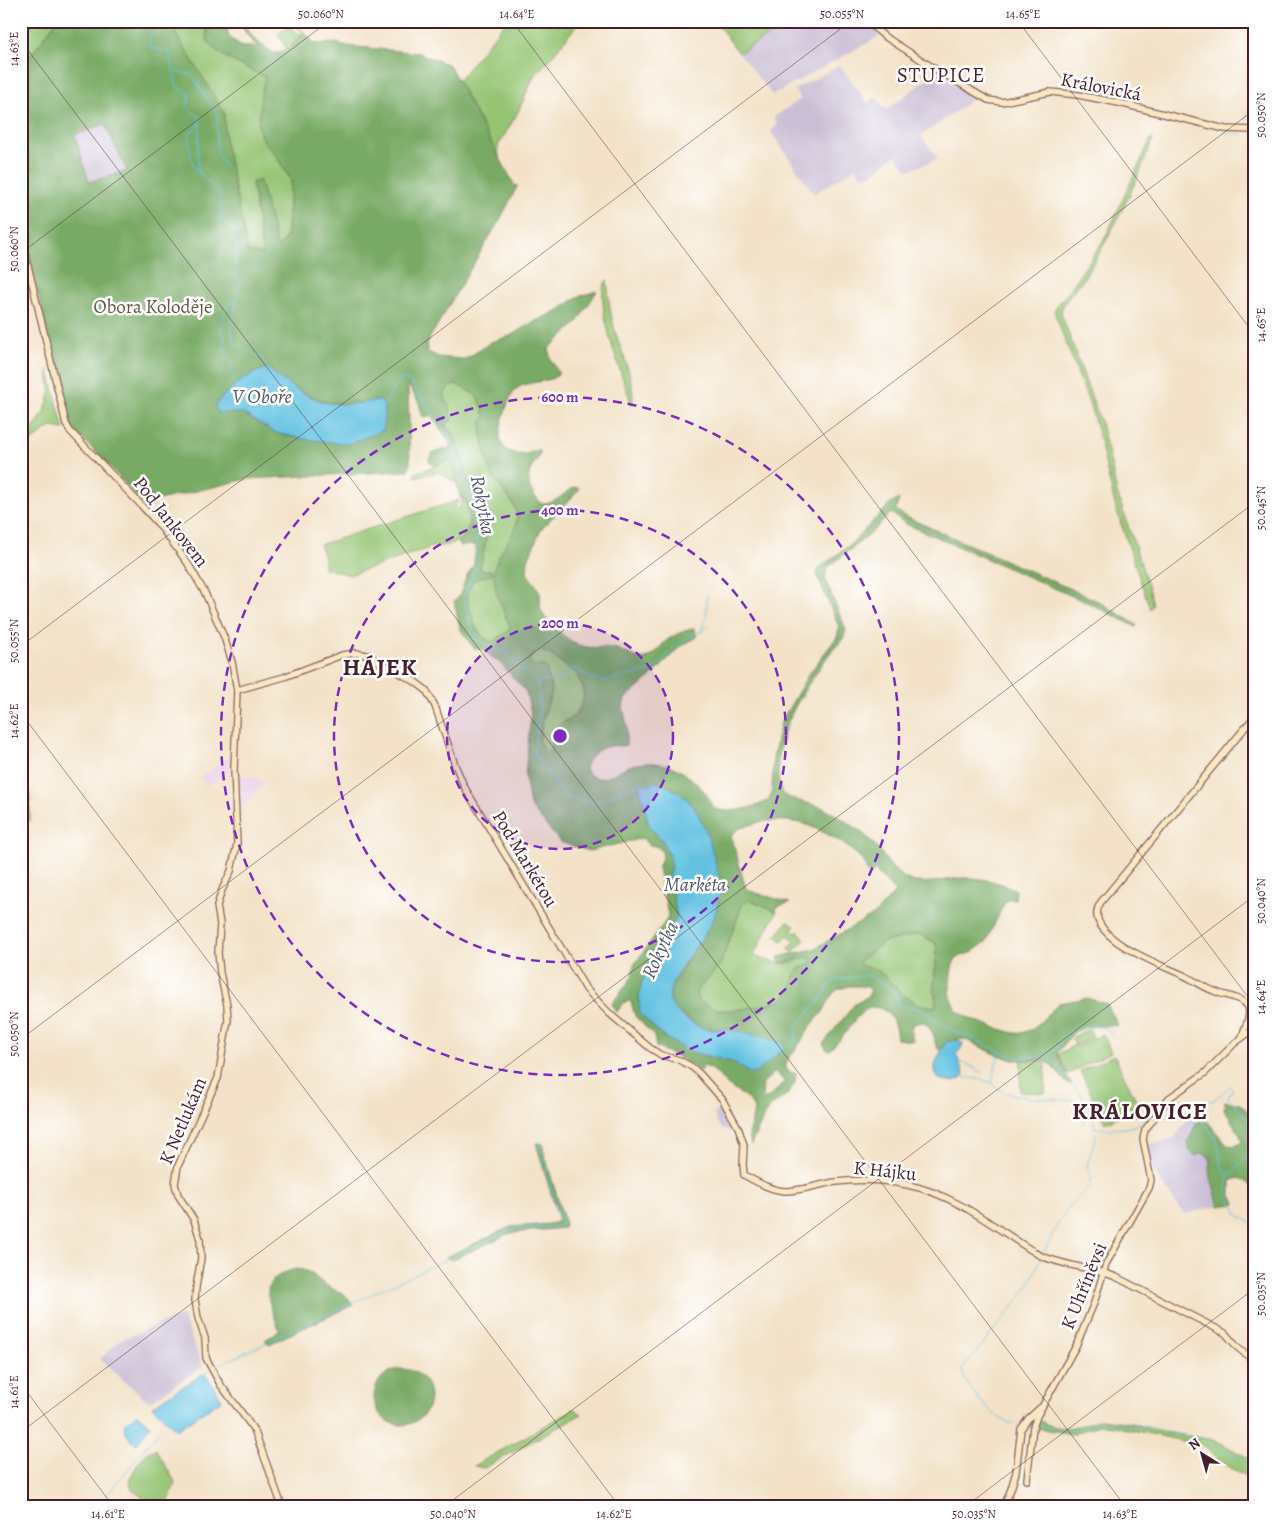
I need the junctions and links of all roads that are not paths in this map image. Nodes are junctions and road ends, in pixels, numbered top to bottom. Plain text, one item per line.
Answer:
1 (28, 21) edge
2 (866, 21) edge
3 (21, 33) edge
4 (1254, 130) edge
5 (21, 237) edge
6 (237, 690) junction
7 (1254, 717) edge
8 (218, 902) joint
9 (1254, 1029) edge
10 (1242, 1037) junction
11 (744, 1175) joint
12 (1104, 1272) junction
13 (1254, 1361) edge
14 (1042, 1405) junction
15 (1027, 1480) dead end
16 (282, 1506) edge
17 (1004, 1506) edge

1 - 3 street
2 - 4 street, Královická
5 - 6 street, Pod Jankovem
6 - 8 street, Pod Jankovem
6 - 11 street, Pod Markétou
7 - 10 street
8 - 16 street, K Netlukám
9 - 10 street, K Uhříněvsi
10 - 12 street, K Uhříněvsi
11 - 12 street, K Hájku
12 - 13 street, K Hájku
12 - 14 street, K Uhříněvsi
14 - 15 street, K Uhříněvsi
14 - 17 street

